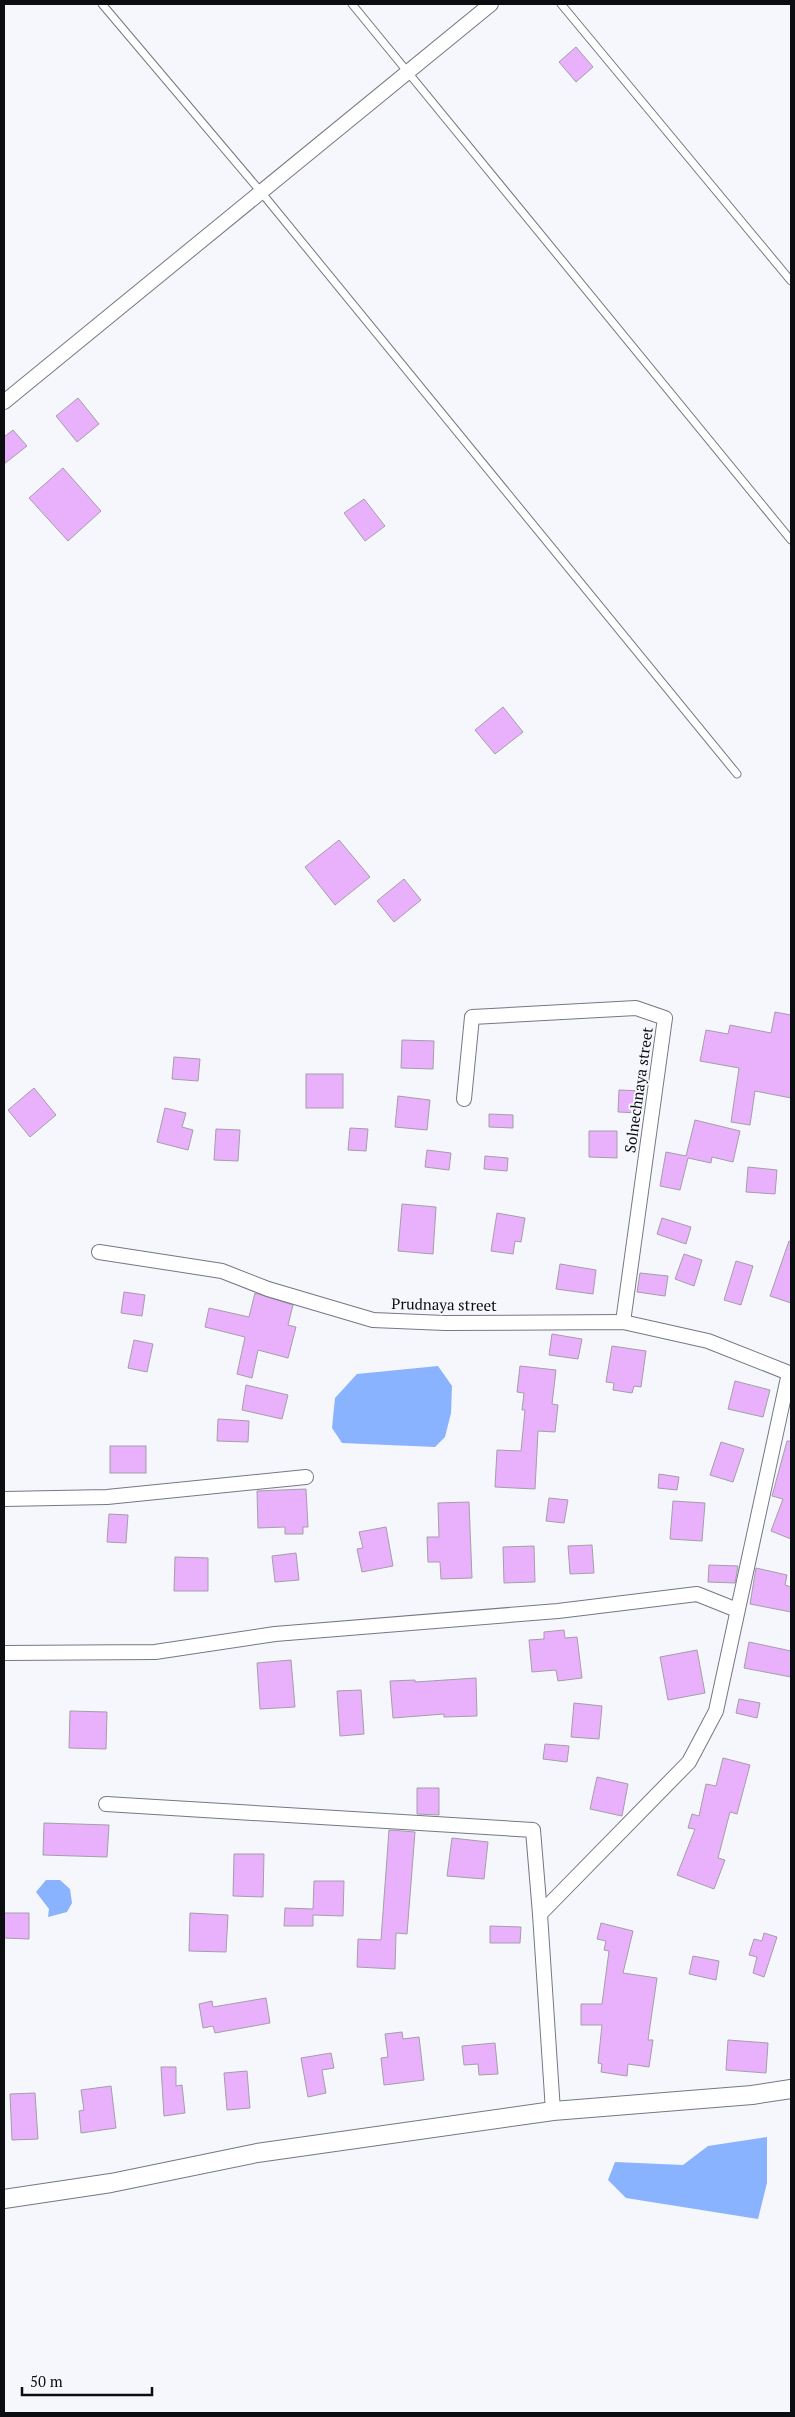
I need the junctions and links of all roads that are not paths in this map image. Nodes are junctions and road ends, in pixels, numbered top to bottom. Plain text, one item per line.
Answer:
1 (102, 4) edge
2 (352, 4) edge
3 (491, 4) edge
4 (560, 4) edge
5 (408, 72) junction
6 (261, 192) junction
7 (791, 281) edge
8 (4, 402) edge
9 (791, 540) edge
10 (738, 774) dead end
11 (464, 1100) dead end
12 (100, 1252) dead end
13 (623, 1322) junction
14 (790, 1373) edge
15 (306, 1477) dead end
16 (4, 1499) edge
17 (737, 1610) junction
18 (4, 1654) edge
19 (106, 1804) dead end
20 (540, 1914) junction
21 (791, 2090) edge
22 (553, 2111) junction
23 (4, 2199) edge

1 - 6 lane
2 - 5 lane
3 - 5 street
4 - 7 lane
5 - 6 street
5 - 9 lane
6 - 8 street
6 - 10 lane
11 - 13 street, Solnechnaya street
12 - 13 street, Prudnaya street
13 - 14 street, Prudnaya street
14 - 17 street
15 - 16 street
17 - 18 street
17 - 20 street
19 - 20 street
20 - 22 street
21 - 22 street
22 - 23 street

